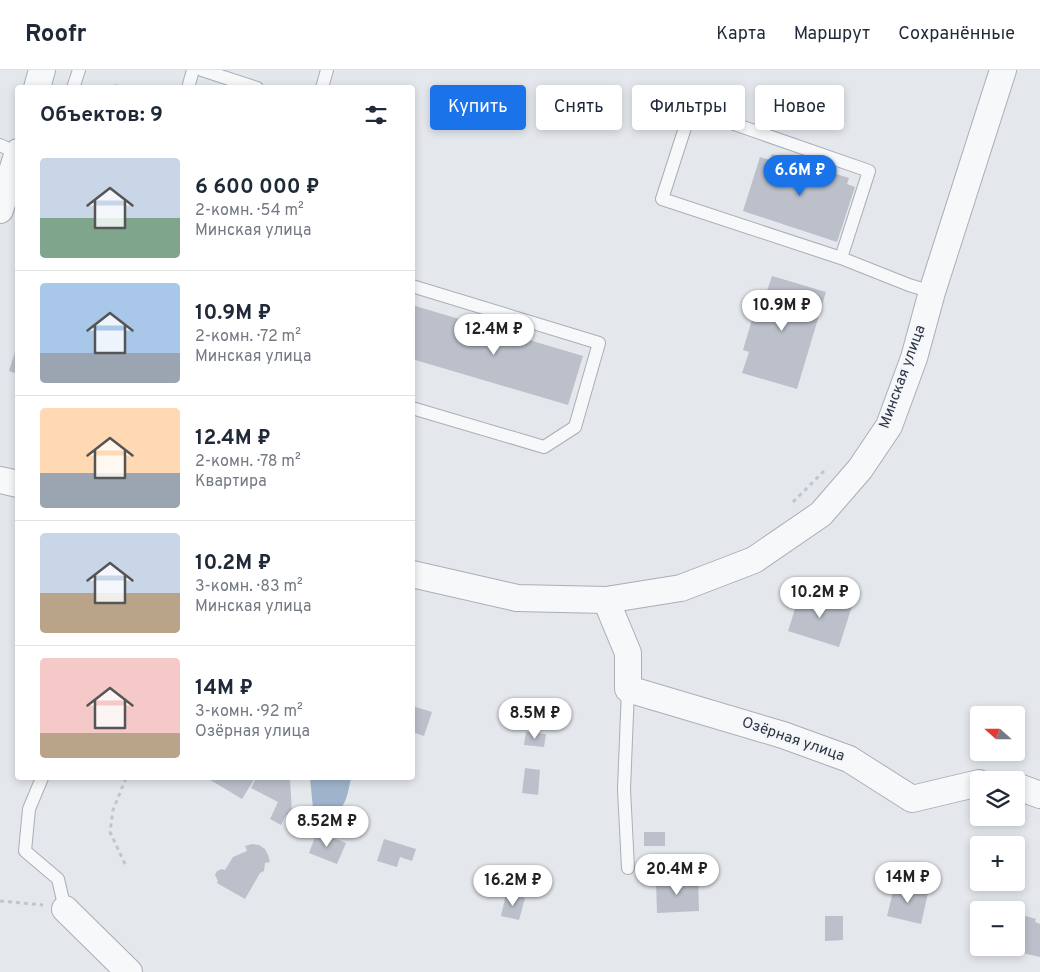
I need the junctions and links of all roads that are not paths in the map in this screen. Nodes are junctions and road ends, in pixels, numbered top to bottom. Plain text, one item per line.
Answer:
1 (42, 70) edge
2 (79, 70) edge
3 (193, 70) edge
4 (202, 70) edge
5 (327, 70) edge
6 (1003, 70) edge
7 (38, 85) edge
8 (74, 85) edge
9 (189, 85) edge
10 (248, 85) edge
11 (323, 85) edge
12 (0, 145) edge
13 (15, 152) edge
14 (15, 160) edge
15 (0, 210) edge
16 (842, 258) junction
17 (415, 287) edge
18 (932, 292) junction
19 (415, 409) edge
20 (0, 480) edge
21 (15, 483) edge
22 (415, 575) edge
23 (606, 600) junction
24 (628, 689) junction
25 (41, 780) edge
26 (970, 785) edge
27 (1025, 789) edge
28 (1040, 795) edge
29 (628, 868) dead end
30 (65, 910) joint
31 (128, 972) edge

1 - 7 street
2 - 8 lane
3 - 9 lane
4 - 10 lane
5 - 11 lane
6 - 18 street, Минская улица
12 - 13 lane
14 - 15 street
16 - 16 lane
16 - 18 lane
17 - 19 lane
18 - 23 street, Минская улица
20 - 21 street
22 - 23 street, Минская улица
23 - 24 street
24 - 26 street, Озёрная улица
24 - 29 lane
25 - 30 lane
27 - 28 street
30 - 31 street

